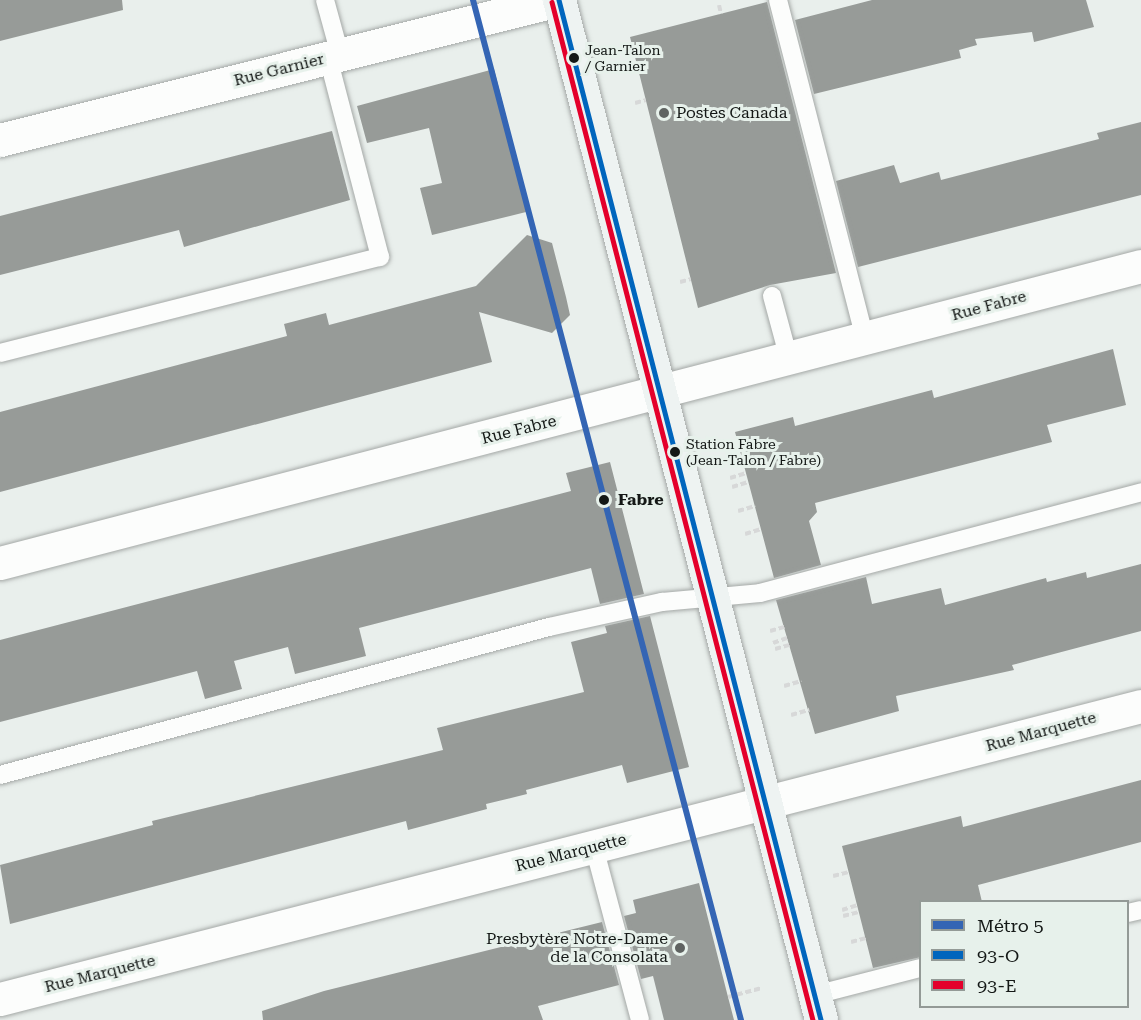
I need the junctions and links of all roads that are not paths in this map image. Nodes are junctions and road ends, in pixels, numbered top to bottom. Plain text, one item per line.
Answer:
1 (325, 0) edge
2 (559, 0) edge
3 (777, 0) edge
4 (334, 56) junction
5 (0, 140) edge
6 (1141, 266) edge
7 (772, 296) dead end
8 (865, 339) junction
9 (0, 352) edge
10 (789, 359) junction
11 (658, 394) junction
12 (1141, 492) edge
13 (0, 563) edge
14 (711, 596) junction
15 (1141, 706) edge
16 (0, 775) edge
17 (764, 805) junction
18 (594, 847) junction
19 (919, 969) edge
20 (0, 999) edge
21 (818, 1008) edge
22 (640, 1020) edge

1 - 4 lane
2 - 4 street, Rue Garnier
2 - 11 main road
3 - 8 lane
4 - 5 street, Rue Garnier
4 - 9 lane
6 - 8 street, Rue Fabre
7 - 10 lane
8 - 10 street, Rue Fabre
10 - 11 street, Rue Fabre
11 - 13 street, Rue Fabre
11 - 14 main road
12 - 14 lane
14 - 16 lane
14 - 17 main road
15 - 17 street, Rue Marquette
17 - 18 street, Rue Marquette
17 - 21 main road
18 - 20 street, Rue Marquette
18 - 22 lane
19 - 21 lane

